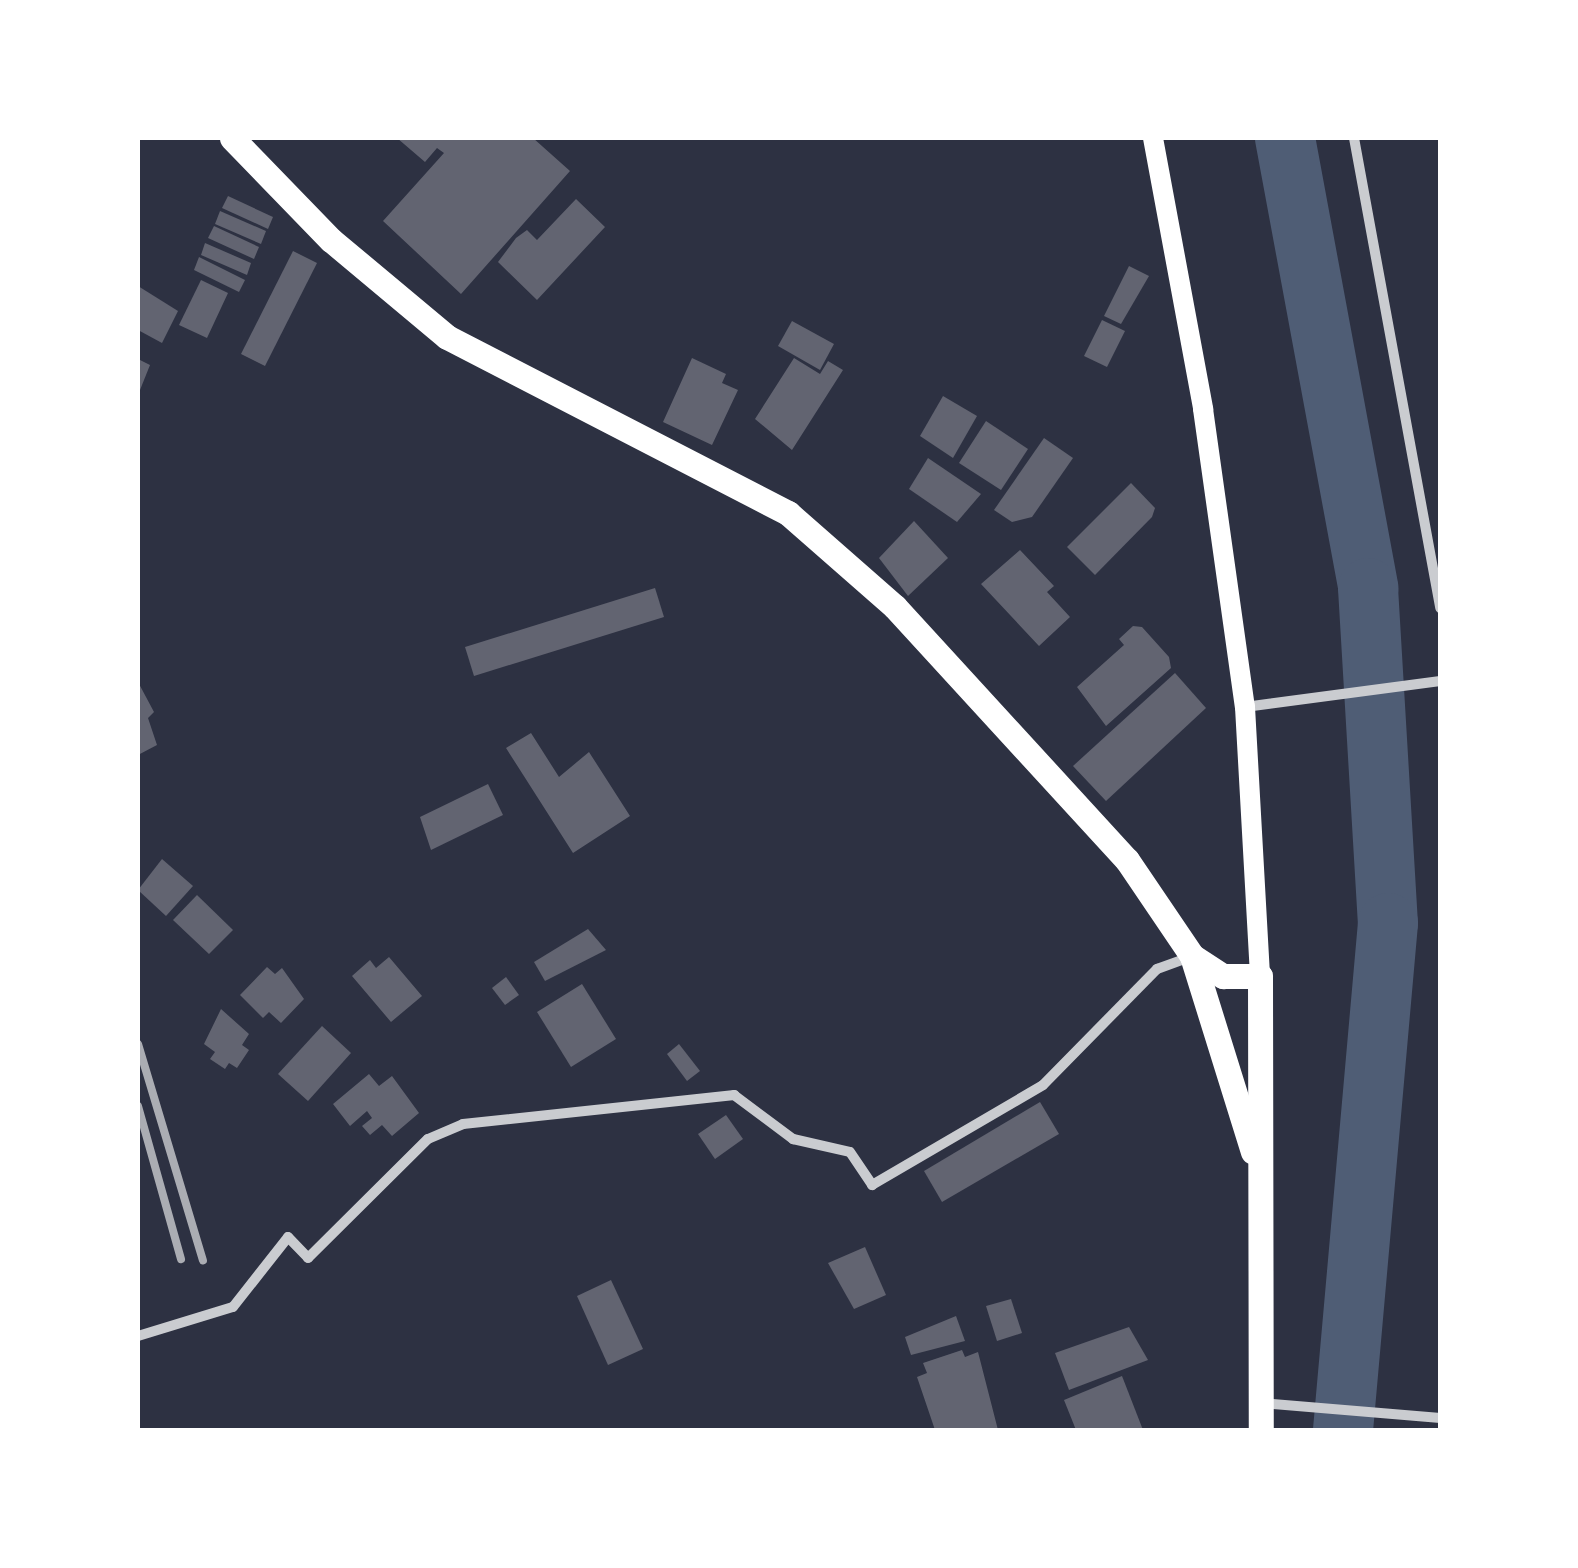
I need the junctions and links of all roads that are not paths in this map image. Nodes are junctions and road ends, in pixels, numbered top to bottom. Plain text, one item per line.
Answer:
1 (232, 138) edge
2 (1152, 138) edge
3 (1354, 138) edge
4 (1440, 608) edge
5 (1439, 681) edge
6 (1246, 708) junction
7 (1192, 956) junction
8 (1260, 976) junction
9 (1264, 1201) junction
10 (138, 1336) edge
11 (1273, 1404) junction
12 (1437, 1418) edge
13 (1261, 1430) edge

1 - 7 highway
2 - 6 main road
3 - 4 street
5 - 6 street
6 - 8 main road
7 - 8 highway
7 - 9 highway
7 - 10 street
8 - 9 highway
9 - 11 highway
11 - 12 street
11 - 13 highway

